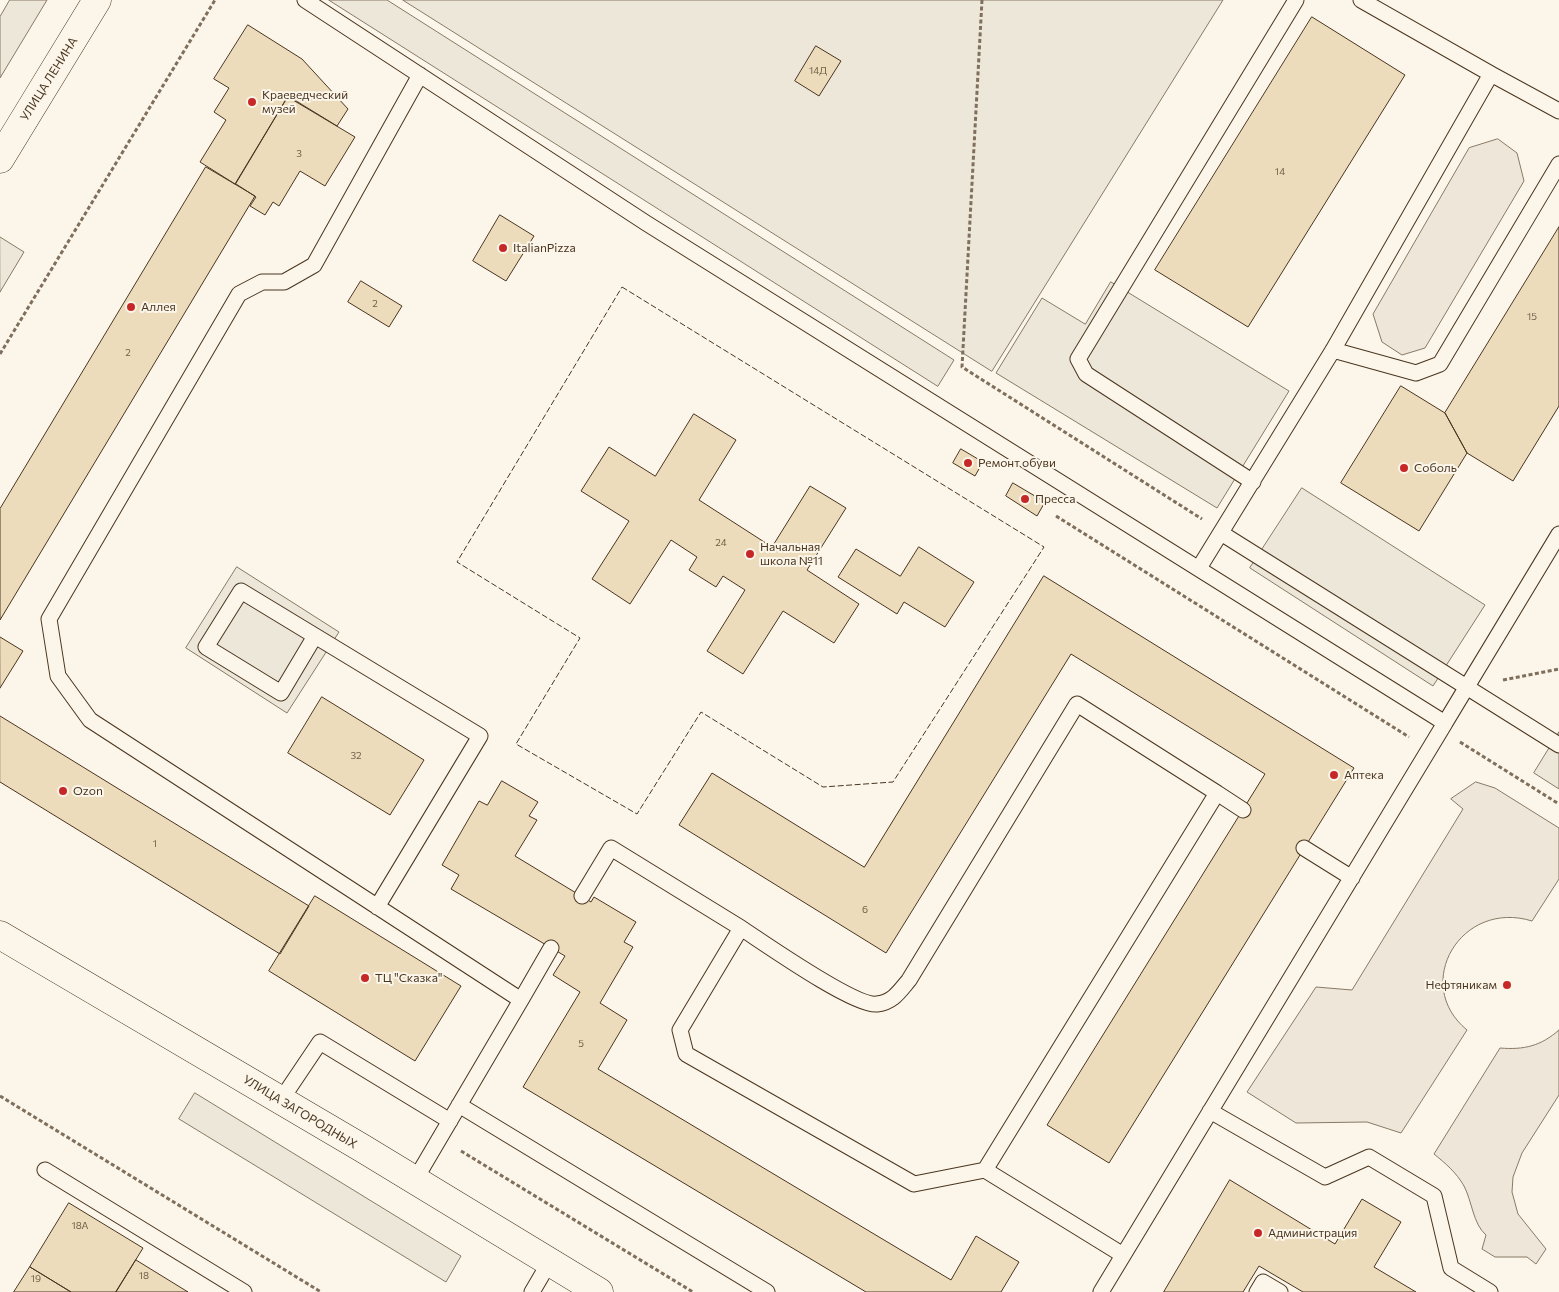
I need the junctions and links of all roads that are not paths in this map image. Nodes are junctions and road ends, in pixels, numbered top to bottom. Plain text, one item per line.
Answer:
1 (98, 0) edge
2 (305, 0) edge
3 (1296, 0) edge
4 (1361, 0) edge
5 (1491, 74) junction
6 (420, 76) junction
7 (1559, 111) edge
8 (0, 159) edge
9 (1559, 164) edge
10 (1334, 350) junction
11 (1253, 482) junction
12 (1221, 533) junction
13 (1559, 534) edge
14 (1200, 568) junction
15 (316, 636) junction
16 (1467, 688) junction
17 (1443, 726) junction
18 (1559, 745) edge
19 (1217, 793) junction
20 (1243, 810) dead end
21 (1304, 848) dead end
22 (1352, 878) junction
23 (582, 896) dead end
24 (377, 906) junction
25 (741, 928) junction
26 (0, 935) edge
27 (551, 948) dead end
28 (521, 1000) junction
29 (281, 1100) junction
30 (459, 1105) junction
31 (1210, 1111) junction
32 (450, 1121) junction
33 (45, 1170) dead end
34 (985, 1170) junction
35 (415, 1180) junction
36 (1123, 1255) junction
37 (550, 1263) junction
38 (244, 1292) edge
39 (532, 1292) edge
40 (598, 1292) edge
41 (767, 1292) edge
42 (1101, 1292) edge
43 (1257, 1292) edge
44 (1280, 1292) edge
45 (1490, 1292) edge

1 - 8 main road, УЛИЦА ЛЕНИНА
2 - 6 lane
3 - 11 lane
4 - 5 lane
5 - 7 lane
5 - 10 lane
6 - 14 lane
6 - 24 lane
9 - 10 lane
10 - 11 lane
11 - 12 lane
12 - 14 lane
12 - 16 lane
13 - 16 lane
14 - 17 lane
15 - 15 lane
15 - 24 lane
16 - 17 lane
16 - 18 lane
17 - 22 lane
19 - 20 lane
19 - 25 lane
19 - 34 lane
21 - 22 lane
22 - 31 lane
23 - 25 lane
24 - 28 lane
25 - 34 lane
26 - 29 main road, УЛИЦА ЗАГОРОДНЫХ
27 - 28 lane
28 - 30 lane
29 - 32 lane
29 - 35 main road, УЛИЦА ЗАГОРОДНЫХ
30 - 32 lane
30 - 41 lane
31 - 36 lane
31 - 45 lane
32 - 35 lane
33 - 38 lane
34 - 36 lane
35 - 37 main road, УЛИЦА ЗАГОРОДНЫХ
36 - 42 lane
37 - 39 lane
37 - 40 main road, УЛИЦА ЗАГОРОДНЫХ
43 - 44 lane

